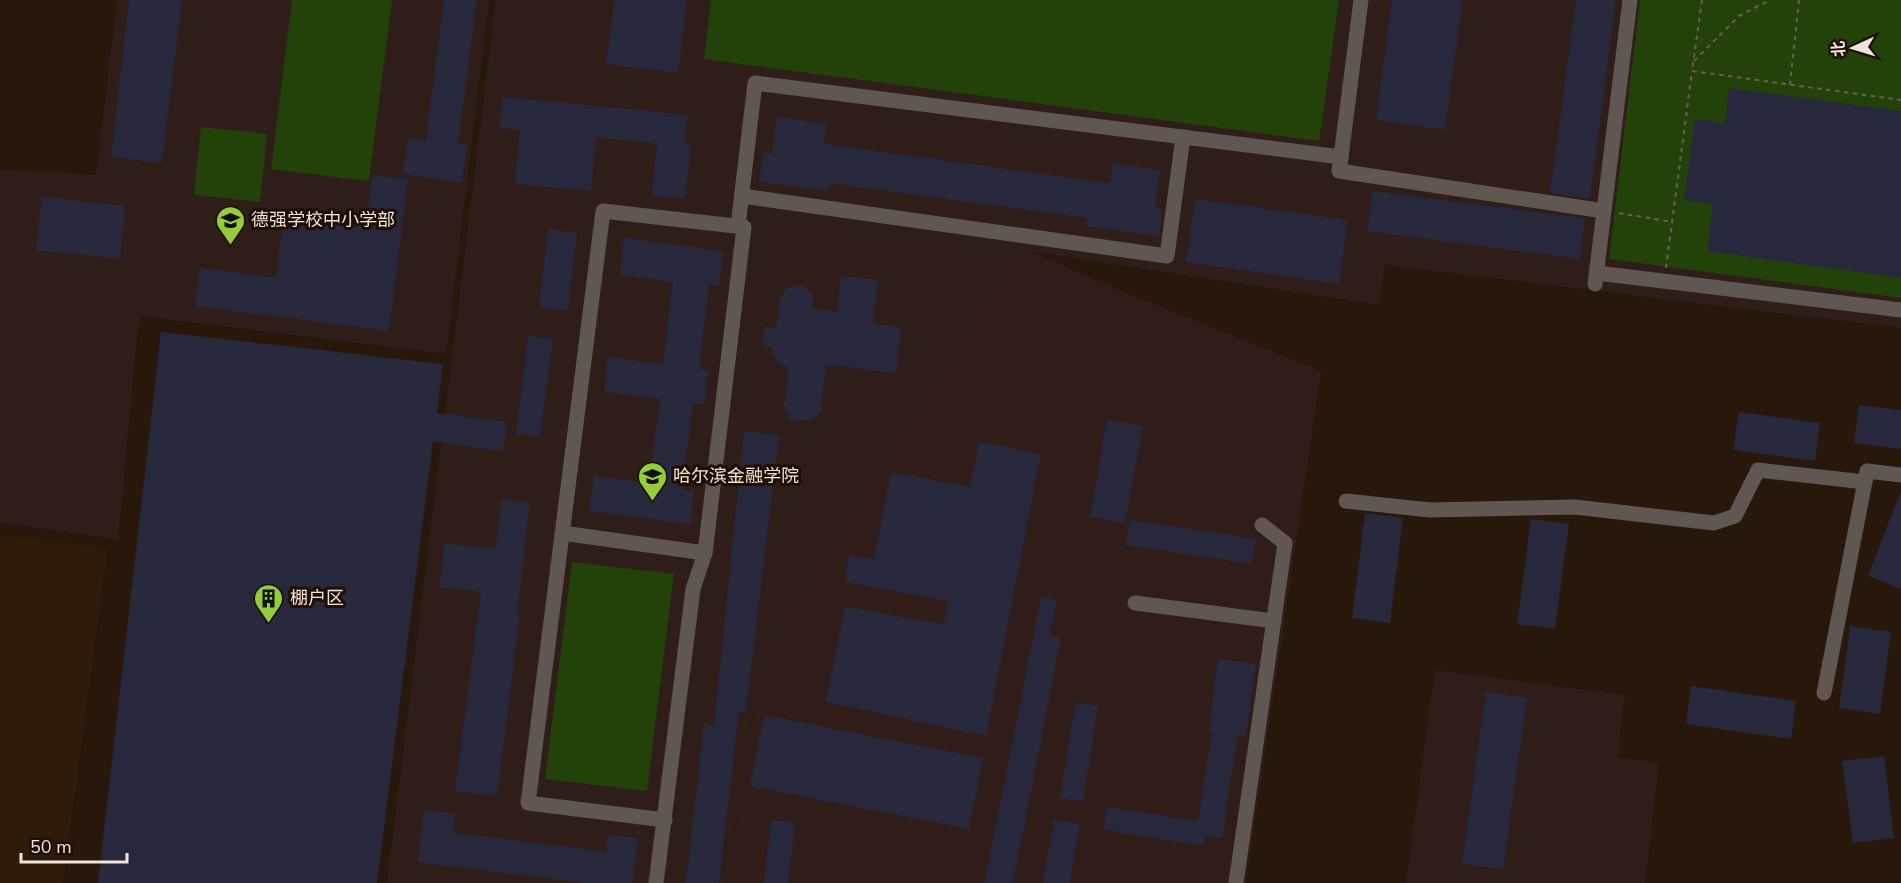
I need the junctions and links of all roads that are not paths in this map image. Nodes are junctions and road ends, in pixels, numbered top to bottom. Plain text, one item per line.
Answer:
1 (1361, 0) edge
2 (1630, 0) edge
3 (1183, 137) junction
4 (1341, 157) junction
5 (742, 196) junction
6 (1604, 211) junction
7 (738, 226) junction
8 (1901, 310) edge
9 (1901, 475) edge
10 (1865, 482) junction
11 (1346, 501) dead end
12 (1262, 525) dead end
13 (562, 533) junction
14 (705, 552) junction
15 (1135, 603) dead end
16 (1274, 621) junction
17 (1824, 693) dead end
18 (665, 820) junction
19 (656, 883) edge
20 (1236, 883) edge

1 - 4 lane
2 - 6 lane
3 - 4 lane
3 - 5 lane
3 - 5 lane
4 - 6 lane
5 - 7 lane
6 - 8 lane
7 - 13 lane
7 - 14 lane
9 - 10 lane
10 - 11 lane
10 - 17 lane
12 - 16 lane
13 - 14 lane
13 - 18 lane
14 - 18 lane
15 - 16 lane
16 - 20 lane
18 - 19 lane

